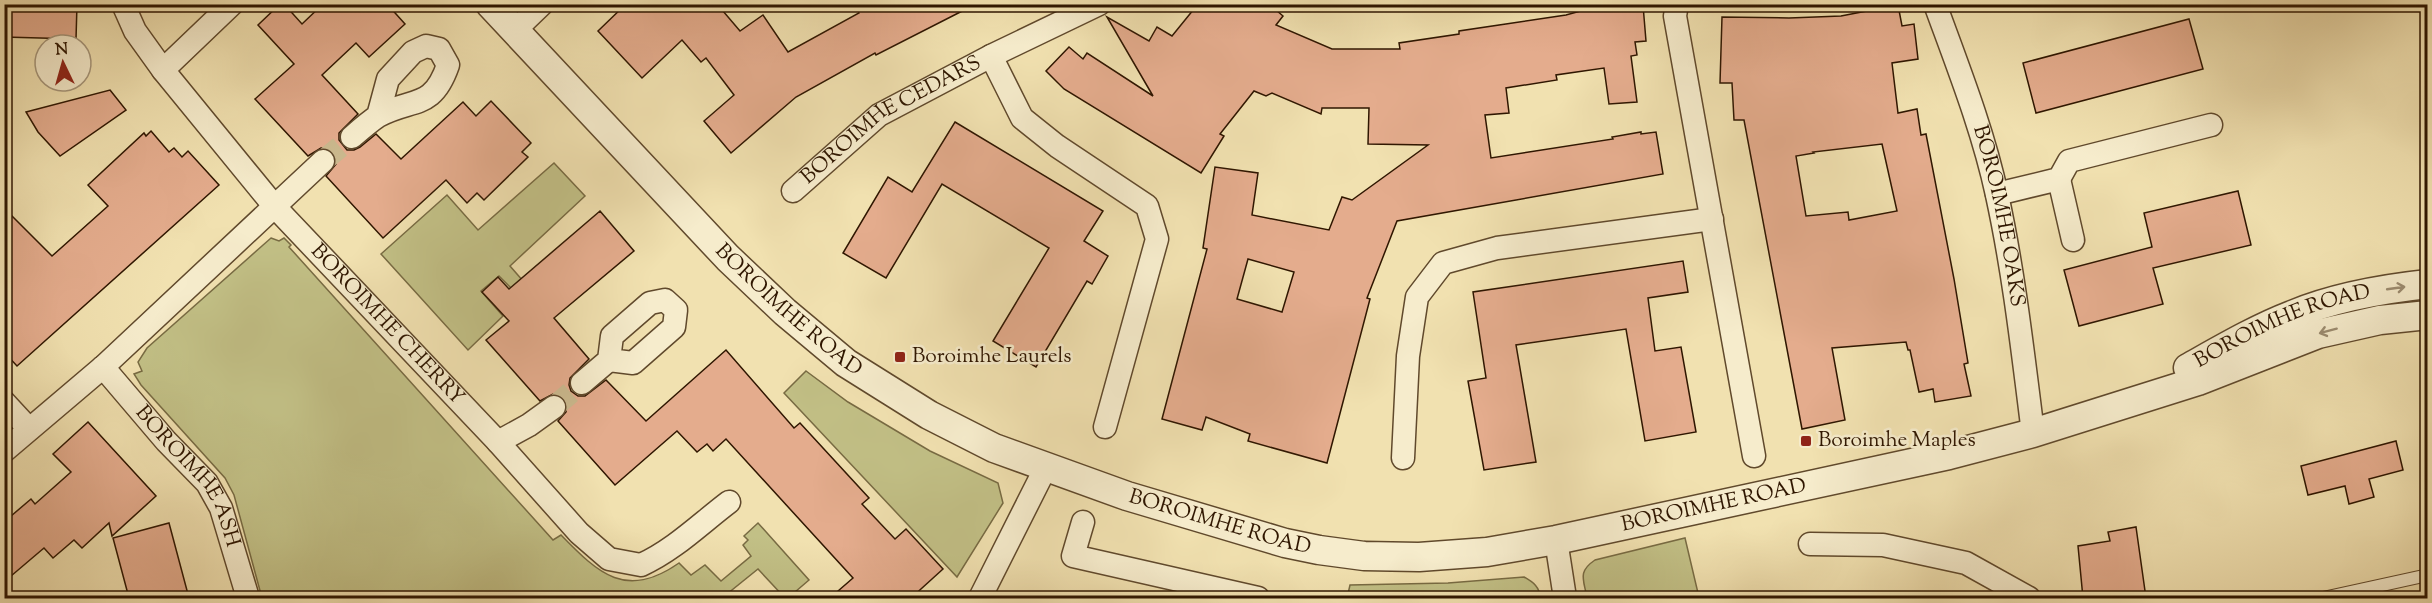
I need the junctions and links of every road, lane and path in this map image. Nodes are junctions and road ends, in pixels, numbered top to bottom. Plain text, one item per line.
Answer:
1 (123, 4) edge
2 (232, 4) edge
3 (490, 4) edge
4 (542, 4) edge
5 (1099, 4) edge
6 (1677, 4) edge
7 (1935, 4) edge
8 (514, 30) junction
9 (991, 56) junction
10 (163, 69) junction
11 (378, 116) dead end
12 (2211, 125) dead end
13 (352, 137) tunnel mouth
14 (324, 161) tunnel mouth
15 (2059, 179) junction
16 (793, 191) dead end
17 (1997, 194) junction
18 (275, 207) junction
19 (1712, 219) junction
20 (2073, 240) dead end
21 (2427, 284) edge
22 (2427, 315) edge
23 (609, 360) dead end
24 (103, 367) junction
25 (582, 383) tunnel mouth
26 (4, 402) edge
27 (554, 408) tunnel mouth
28 (2112, 409) junction
29 (1105, 427) dead end
30 (29, 429) junction
31 (2033, 433) junction
32 (498, 442) junction
33 (4, 452) edge
34 (1754, 456) dead end
35 (1403, 458) dead end
36 (1046, 467) junction
37 (729, 502) dead end
38 (1083, 522) dead end
39 (1556, 540) junction
40 (1810, 544) dead end
41 (2427, 575) edge
42 (2355, 595) edge
43 (248, 598) edge
44 (980, 598) edge
45 (1258, 598) edge
46 (1565, 598) edge
47 (2029, 598) edge
48 (2323, 598) edge

1 - 10 street, BOROIMHE CHERRY
2 - 10 street
3 - 8 street, BOROIMHE ROAD
4 - 8 street
5 - 9 street, BOROIMHE CEDARS
6 - 19 street
7 - 17 street, BOROIMHE OAKS
8 - 36 street, BOROIMHE ROAD
9 - 16 street, BOROIMHE CEDARS
9 - 29 street, BOROIMHE CEDARS
10 - 18 street, BOROIMHE CHERRY
11 - 13 street
12 - 15 street
14 - 18 street
15 - 17 street
15 - 20 street
17 - 31 street, BOROIMHE OAKS
18 - 24 street
18 - 32 street, BOROIMHE CHERRY
19 - 34 street
19 - 35 street
28 -> 21 street, BOROIMHE ROAD
22 -> 28 street, BOROIMHE ROAD
23 - 25 street
24 - 30 street
24 - 43 street, BOROIMHE ASH
26 - 30 street
27 - 32 street
28 - 31 street, BOROIMHE ROAD
30 - 33 street
31 - 39 street, BOROIMHE ROAD
32 - 37 street, BOROIMHE CHERRY
36 - 39 street, BOROIMHE ROAD
36 - 44 street
38 - 45 street
39 - 46 street
40 - 47 street
41 - 42 lane
42 - 48 lane

